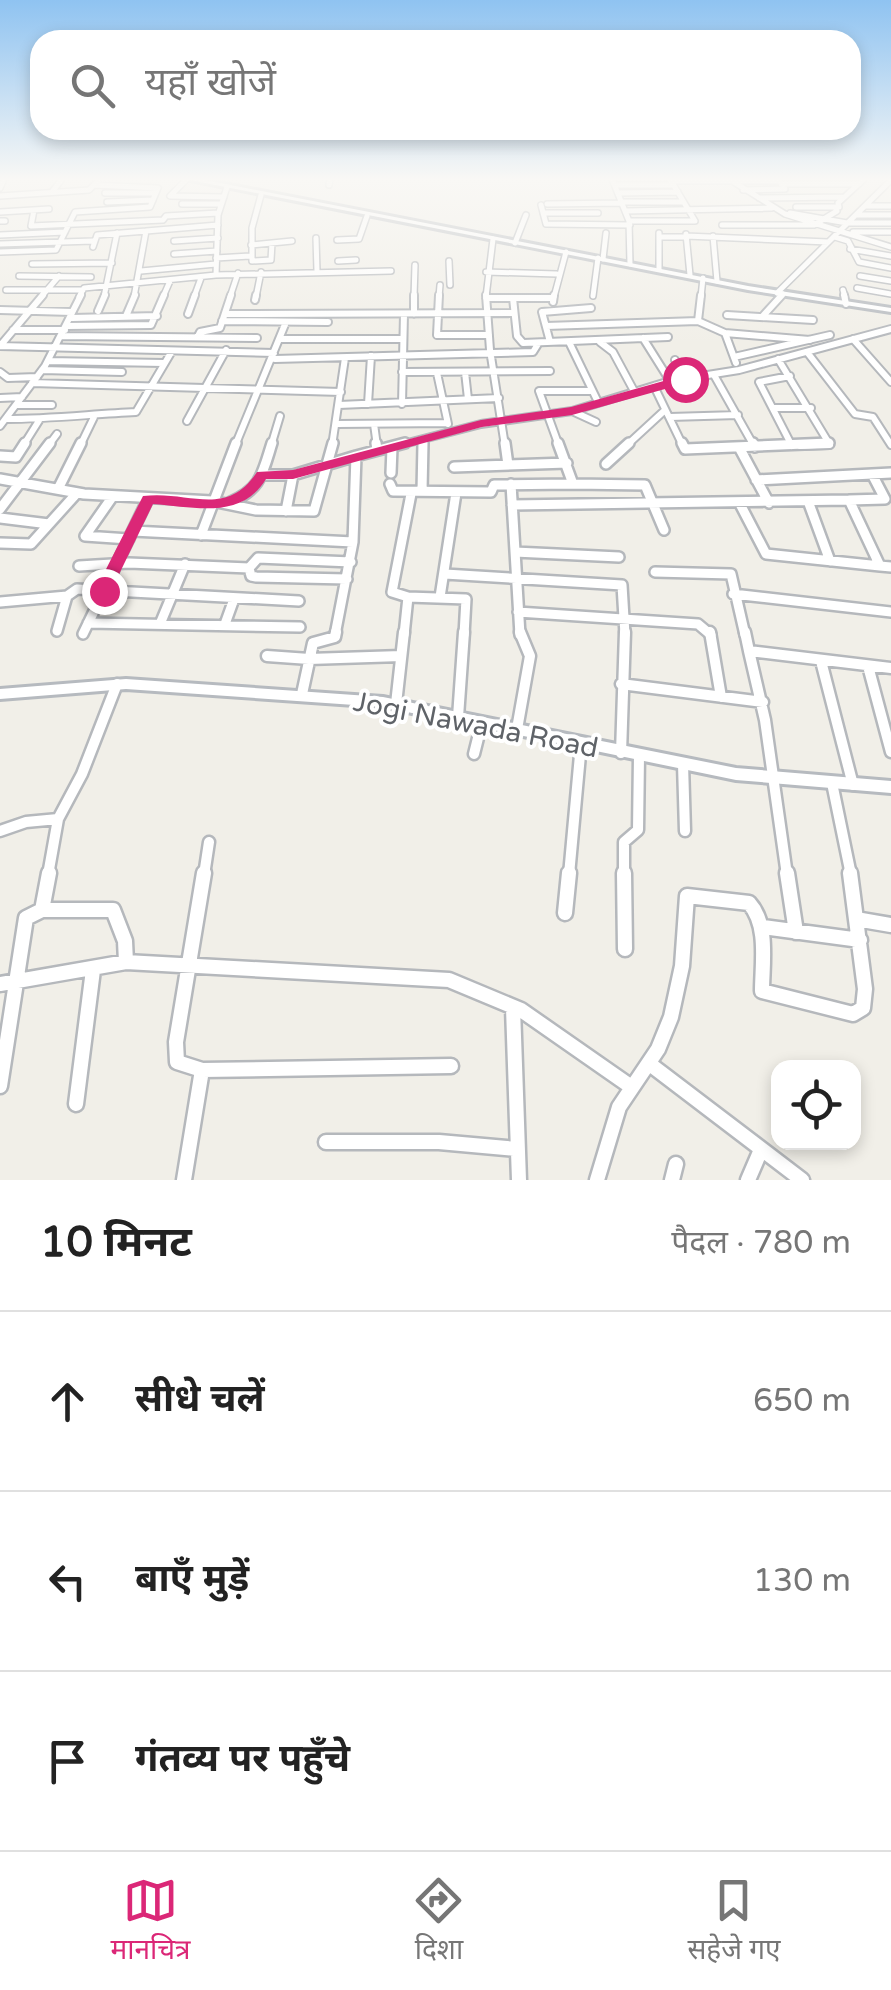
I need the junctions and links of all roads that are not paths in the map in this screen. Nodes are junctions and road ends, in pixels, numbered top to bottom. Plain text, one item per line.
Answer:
1 (63, 234) edge
2 (107, 234) edge
3 (117, 234) edge
4 (146, 234) edge
5 (174, 234) edge
6 (218, 234) edge
7 (253, 234) edge
8 (361, 234) edge
9 (466, 234) edge
10 (518, 234) edge
11 (606, 234) edge
12 (630, 234) edge
13 (685, 234) edge
14 (807, 234) edge
15 (830, 234) edge
16 (837, 234) edge
17 (866, 234) edge
18 (713, 236) junction
19 (686, 237) junction
20 (834, 237) junction
21 (218, 238) junction
22 (316, 238) dead end
23 (493, 239) junction
24 (802, 239) junction
25 (337, 240) dead end
26 (174, 241) junction
27 (292, 242) dead end
28 (515, 242) junction
29 (272, 243) junction
30 (0, 244) edge
31 (59, 244) junction
32 (251, 245) junction
33 (888, 245) edge
34 (850, 249) junction
35 (0, 252) edge
36 (566, 252) junction
37 (174, 254) junction
38 (250, 256) junction
39 (891, 256) edge
40 (217, 258) junction
41 (601, 258) junction
42 (356, 260) dead end
43 (450, 260) dead end
44 (338, 261) dead end
45 (112, 263) junction
46 (32, 264) dead end
47 (630, 264) junction
48 (415, 265) dead end
49 (171, 268) junction
50 (891, 268) edge
51 (659, 269) junction
52 (140, 271) junction
53 (317, 271) junction
54 (261, 272) junction
55 (391, 272) dead end
56 (486, 272) junction
57 (216, 274) junction
58 (238, 274) junction
59 (557, 274) junction
60 (690, 275) junction
61 (20, 276) dead end
62 (59, 276) junction
63 (860, 276) dead end
64 (92, 277) dead end
65 (201, 278) junction
66 (703, 278) junction
67 (170, 281) junction
68 (717, 281) junction
69 (891, 281) edge
70 (139, 284) junction
71 (440, 285) dead end
72 (450, 285) dead end
73 (109, 286) junction
74 (857, 288) dead end
75 (6, 290) dead end
76 (49, 290) junction
77 (83, 290) junction
78 (842, 290) dead end
79 (780, 293) junction
80 (891, 294) edge
81 (593, 296) dead end
82 (486, 298) junction
83 (513, 298) junction
84 (553, 298) junction
85 (256, 300) dead end
86 (846, 304) junction
87 (592, 308) dead end
88 (32, 310) junction
89 (554, 310) junction
90 (891, 310) edge
91 (98, 311) dead end
92 (2, 312) edge
93 (486, 313) junction
94 (514, 313) junction
95 (188, 314) dead end
96 (404, 314) junction
97 (414, 314) junction
98 (437, 314) junction
99 (72, 315) junction
100 (357, 315) junction
101 (727, 315) dead end
102 (126, 316) junction
103 (158, 316) junction
104 (762, 317) junction
105 (224, 318) junction
106 (813, 320) dead end
107 (698, 321) junction
108 (286, 322) junction
109 (328, 322) dead end
110 (546, 326) junction
111 (891, 329) edge
112 (13, 330) junction
113 (65, 331) junction
114 (724, 333) junction
115 (759, 334) junction
116 (490, 335) junction
117 (830, 335) dead end
118 (668, 337) dead end
119 (197, 338) junction
120 (231, 338) junction
121 (257, 338) dead end
122 (280, 338) junction
123 (353, 338) junction
124 (643, 338) junction
125 (403, 339) junction
126 (853, 339) junction
127 (810, 340) junction
128 (598, 341) junction
129 (550, 342) junction
130 (570, 342) junction
131 (538, 344) junction
132 (0, 346) edge
133 (56, 347) junction
134 (767, 350) junction
135 (188, 351) junction
136 (172, 352) junction
137 (225, 352) junction
138 (492, 352) junction
139 (807, 352) junction
140 (402, 355) junction
141 (274, 356) junction
142 (372, 356) junction
143 (734, 357) junction
144 (346, 358) junction
145 (778, 359) junction
146 (675, 360) dead end
147 (48, 361) junction
148 (164, 363) junction
149 (738, 366) dead end
150 (42, 370) junction
151 (495, 371) junction
152 (550, 371) dead end
153 (0, 372) edge
154 (122, 372) dead end
155 (402, 372) junction
156 (437, 372) junction
157 (465, 372) junction
158 (714, 375) junction
159 (790, 376) junction
160 (685, 379) junction
161 (34, 380) junction
162 (670, 381) junction
163 (891, 382) edge
164 (151, 385) junction
165 (654, 386) junction
166 (204, 387) junction
167 (261, 390) junction
168 (590, 390) junction
169 (634, 391) junction
170 (342, 392) junction
171 (0, 398) edge
172 (499, 398) junction
173 (468, 399) junction
174 (20, 401) junction
175 (442, 402) junction
176 (598, 402) junction
177 (368, 404) junction
178 (402, 404) junction
179 (52, 405) dead end
180 (339, 405) junction
181 (774, 408) junction
182 (811, 408) junction
183 (572, 411) junction
184 (545, 414) junction
185 (667, 414) junction
186 (96, 415) junction
187 (738, 415) junction
188 (280, 416) dead end
189 (40, 419) junction
190 (502, 420) junction
191 (187, 421) dead end
192 (3, 422) edge
193 (596, 422) dead end
194 (336, 424) junction
195 (374, 424) junction
196 (450, 427) junction
197 (57, 434) dead end
198 (423, 440) junction
199 (891, 445) edge
200 (792, 446) junction
201 (755, 447) junction
202 (392, 448) junction
203 (740, 448) junction
204 (377, 450) junction
205 (0, 456) edge
206 (356, 456) junction
207 (330, 462) junction
208 (567, 463) junction
209 (606, 464) dead end
210 (508, 465) junction
211 (454, 467) dead end
212 (891, 473) edge
213 (293, 474) junction
214 (262, 475) junction
215 (872, 476) junction
216 (0, 479) edge
217 (756, 480) junction
218 (21, 482) junction
219 (511, 484) junction
220 (573, 484) junction
221 (58, 489) junction
222 (416, 492) junction
223 (456, 492) junction
224 (77, 493) junction
225 (114, 496) junction
226 (148, 499) junction
227 (849, 500) junction
228 (808, 501) junction
229 (212, 502) junction
230 (769, 503) junction
231 (227, 504) junction
232 (740, 504) junction
233 (512, 505) junction
234 (654, 506) junction
235 (0, 509) edge
236 (286, 511) junction
237 (0, 518) edge
238 (49, 524) junction
239 (664, 530) dead end
240 (201, 534) junction
241 (131, 535) junction
242 (354, 542) junction
243 (0, 544) edge
244 (514, 552) junction
245 (619, 557) dead end
246 (830, 561) junction
247 (351, 562) junction
248 (117, 564) junction
249 (185, 564) junction
250 (79, 566) dead end
251 (885, 567) edge
252 (249, 568) junction
253 (655, 572) dead end
254 (445, 574) junction
255 (516, 578) junction
256 (347, 579) junction
257 (104, 591) junction
258 (172, 594) junction
259 (733, 594) junction
260 (67, 596) junction
261 (408, 597) junction
262 (440, 598) junction
263 (234, 599) junction
264 (300, 601) dead end
265 (0, 602) edge
266 (518, 612) junction
267 (891, 612) edge
268 (626, 617) junction
269 (88, 623) junction
270 (160, 624) junction
271 (225, 624) junction
272 (300, 626) dead end
273 (57, 631) dead end
274 (83, 634) dead end
275 (749, 651) junction
276 (267, 656) dead end
277 (401, 656) junction
278 (309, 659) junction
279 (821, 660) junction
280 (868, 666) junction
281 (891, 668) edge
282 (117, 684) junction
283 (622, 684) junction
284 (0, 694) edge
285 (302, 694) junction
286 (720, 697) junction
287 (763, 702) junction
288 (396, 704) junction
289 (458, 717) junction
290 (482, 722) junction
291 (516, 730) junction
292 (580, 744) junction
293 (891, 752) edge
294 (622, 753) junction
295 (474, 754) dead end
296 (638, 756) junction
297 (683, 764) junction
298 (775, 778) junction
299 (832, 783) junction
300 (852, 785) junction
301 (891, 787) edge
302 (58, 819) junction
303 (0, 831) edge
304 (686, 831) dead end
305 (208, 842) dead end
306 (42, 910) junction
307 (566, 913) dead end
308 (856, 919) junction
309 (891, 925) edge
310 (762, 928) junction
311 (796, 932) junction
312 (860, 940) junction
313 (624, 948) dead end
314 (126, 962) junction
315 (191, 965) junction
316 (93, 970) junction
317 (16, 981) junction
318 (0, 984) edge
319 (513, 1008) junction
320 (651, 1064) junction
321 (451, 1066) dead end
322 (202, 1070) junction
323 (0, 1086) edge
324 (630, 1086) junction
325 (76, 1104) dead end
326 (326, 1142) dead end
327 (517, 1150) junction
328 (760, 1152) junction
329 (184, 1180) edge
330 (519, 1180) edge
331 (597, 1180) edge
332 (748, 1180) edge
333 (802, 1180) edge

1 - 31 street
2 - 31 street
3 - 45 street
4 - 52 street
5 - 26 street
6 - 21 street
7 - 32 street
8 - 25 street
9 - 23 street
10 - 28 street
11 - 41 street
12 - 47 street
13 - 19 street
14 - 24 street
15 - 20 street
16 - 20 street
17 - 20 street
18 - 19 street
18 - 24 street
18 - 68 street
19 - 51 street
19 - 60 street
20 - 24 street
20 - 33 street
20 - 34 street
20 - 79 street
21 - 26 street
21 - 40 street
22 - 53 street
23 - 28 street
23 - 56 street
26 - 37 street
27 - 29 street
28 - 36 street
29 - 32 street
29 - 38 street
30 - 31 street
31 - 35 street
32 - 38 street
34 - 39 street
34 - 50 street
36 - 41 street
36 - 59 street
37 - 40 street
37 - 49 street
38 - 40 street
40 - 49 street
40 - 57 street
41 - 47 street
41 - 81 street
42 - 44 street
43 - 72 street
45 - 46 street
45 - 73 street
47 - 51 street
48 - 97 street
49 - 52 street
51 - 60 street
52 - 70 street
53 - 54 street
53 - 55 street
54 - 58 street
54 - 85 street
56 - 59 street
56 - 82 street
57 - 58 street
57 - 65 street
58 - 105 street
59 - 84 street
60 - 66 street
61 - 62 street
62 - 64 street
62 - 76 street
63 - 69 street
65 - 67 street
65 - 95 street
66 - 68 street
66 - 107 street
67 - 70 street
67 - 103 street
68 - 79 street
70 - 73 street
70 - 102 street
71 - 98 street
73 - 77 street
73 - 91 street
74 - 80 street
75 - 76 street
76 - 77 street
76 - 88 street
77 - 99 street
78 - 86 street
79 - 86 street
79 - 104 street
82 - 83 street
82 - 93 street
83 - 84 street
83 - 94 street
84 - 89 street
86 - 90 street
87 - 89 street
88 - 92 street
88 - 99 street
88 - 112 street
89 - 110 street
93 - 94 street
93 - 98 street
93 - 116 street
94 - 131 street
96 - 97 street
96 - 100 street
96 - 125 street
97 - 98 street
98 - 116 street
99 - 102 street
99 - 113 street
100 - 105 street
100 - 123 street
101 - 104 street
102 - 103 street
103 - 113 street
104 - 106 street
105 - 108 street
105 - 119 street
107 - 110 street
107 - 114 street
108 - 109 street
108 - 122 street
110 - 129 street
111 - 126 street
112 - 113 street
112 - 132 street
113 - 119 street
113 - 133 street
114 - 115 street
114 - 143 street
115 - 127 street
115 - 134 street
116 - 138 street
117 - 127 street
118 - 124 street
119 - 120 street
119 - 135 street
120 - 121 street
120 - 137 street
122 - 123 street
122 - 141 street
123 - 125 street
124 - 128 street
124 - 162 street
125 - 140 street
126 - 139 street
126 - 163 street
127 - 134 street
128 - 130 street
128 - 169 street
129 - 130 street
129 - 131 street
130 - 168 street
131 - 138 street
132 - 133 street
133 - 136 street
133 - 147 street
134 - 143 street
135 - 136 street
135 - 137 street
136 - 148 street
137 - 141 street
137 - 166 street
138 - 140 street
138 - 151 street
139 - 145 street
139 - 199 street
140 - 142 street
140 - 155 street
141 - 144 street
141 - 167 street
142 - 144 street
142 - 177 street
143 - 149 street
144 - 170 street
145 - 158 street
145 - 159 street
146 - 160 street
147 - 148 street
147 - 150 street
148 - 164 street
150 - 154 street
150 - 161 street
151 - 152 street
151 - 157 street
151 - 172 street
153 - 161 street
155 - 156 street
155 - 178 street
156 - 157 street
156 - 175 street
157 - 173 street
158 - 160 street
158 - 187 street
159 - 181 street
159 - 182 street
160 - 162 street
161 - 164 street
161 - 174 street
162 - 165 street
164 - 166 street
164 - 186 street
165 - 169 street
165 - 185 street
166 - 167 street
166 - 191 street
167 - 170 street
167 - 229 street
168 - 176 street
168 - 184 street
169 - 176 street
170 - 180 street
171 - 174 street
172 - 173 street
172 - 190 street
173 - 175 street
174 - 179 street
174 - 192 street
175 - 178 street
175 - 196 street
176 - 183 street
177 - 178 street
177 - 180 street
180 - 194 street
181 - 182 street
181 - 200 street
182 - 200 street
183 - 184 street
183 - 193 street
184 - 190 street
184 - 208 street
185 - 187 street
185 - 203 street
185 - 209 street
186 - 189 street
186 - 221 street
187 - 201 street
188 - 214 street
189 - 192 street
189 - 205 street
190 - 196 street
190 - 210 street
194 - 195 street
194 - 207 street
195 - 196 street
195 - 204 street
196 - 198 street
197 - 218 street
198 - 202 street
198 - 222 street
200 - 201 street
201 - 203 street
202 - 204 street
202 - 222 street
203 - 217 street
204 - 206 street
206 - 207 street
206 - 242 street
207 - 213 street
207 - 236 street
208 - 210 street
208 - 220 street
210 - 211 street
212 - 215 street
213 - 214 street
213 - 236 street
214 - 231 street
215 - 217 street
215 - 227 street
216 - 218 street
217 - 230 street
218 - 221 street
218 - 235 street
219 - 220 street
219 - 223 street
219 - 233 street
220 - 234 street
221 - 224 street
222 - 223 street
222 - 261 street
223 - 254 street
224 - 225 street
224 - 238 street
225 - 226 street
225 - 241 street
226 - 229 street
226 - 241 street
227 - 228 street
227 - 251 street
228 - 230 street
228 - 246 street
229 - 231 street
229 - 240 street
230 - 232 street
231 - 236 street
232 - 234 street
232 - 246 street
233 - 234 street
233 - 244 street
234 - 239 street
237 - 238 street
238 - 243 street
240 - 241 street
240 - 242 street
241 - 248 street
242 - 247 street
244 - 245 street
244 - 255 street
246 - 251 street
247 - 252 street
247 - 256 street
248 - 249 street
248 - 250 street
248 - 257 street
249 - 252 street
249 - 258 street
252 - 256 street
253 - 259 street
254 - 255 street
254 - 262 street
255 - 266 street
255 - 268 street
256 - 278 street
257 - 258 street
257 - 260 street
257 - 269 street
258 - 263 street
258 - 270 street
259 - 267 street
259 - 275 street
260 - 265 street
260 - 273 street
261 - 262 street
261 - 277 street
262 - 289 street
263 - 264 street
263 - 271 street
266 - 268 street
266 - 291 street
268 - 283 street
268 - 286 street
269 - 270 street
269 - 274 street
270 - 271 street
271 - 272 street
275 - 279 street
275 - 287 street
276 - 278 street
277 - 278 street
277 - 288 street
278 - 285 street
279 - 280 street
279 - 300 street
280 - 281 street
280 - 293 street
282 - 284 street, Jogi Nawada Road
282 - 285 street, Jogi Nawada Road
282 - 302 street
283 - 286 street
283 - 294 street
285 - 288 street, Jogi Nawada Road
286 - 287 street
287 - 298 street
288 - 289 street, Jogi Nawada Road
289 - 290 street, Jogi Nawada Road
290 - 291 street, Jogi Nawada Road
290 - 295 street
291 - 292 street, Jogi Nawada Road
292 - 294 street, Jogi Nawada Road
292 - 307 street
294 - 296 street, Jogi Nawada Road
296 - 297 street, Jogi Nawada Road
296 - 313 street
297 - 298 street, Jogi Nawada Road
297 - 304 street
298 - 299 street, Jogi Nawada Road
298 - 311 street
299 - 300 street, Jogi Nawada Road
299 - 308 street
300 - 301 street, Jogi Nawada Road
302 - 303 street
302 - 306 street
305 - 315 street
306 - 314 street
306 - 317 street
308 - 309 street
308 - 312 street
310 - 311 street
310 - 312 street
310 - 320 street
311 - 312 street
314 - 315 street
314 - 316 street
315 - 319 street
315 - 322 street
316 - 317 street
316 - 325 street
317 - 318 street
317 - 323 street
319 - 324 street
319 - 327 street
320 - 324 street
320 - 328 street
321 - 322 street
322 - 329 street
324 - 331 street
326 - 327 street
327 - 330 street
328 - 332 street
328 - 333 street

